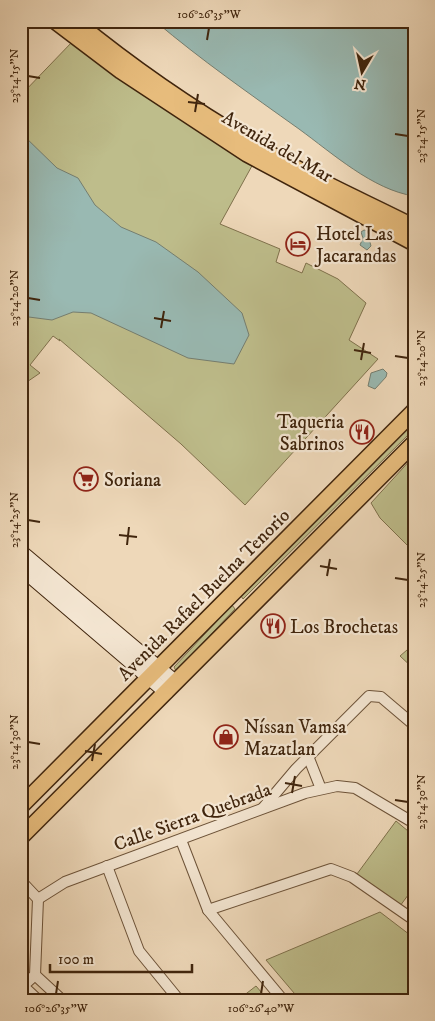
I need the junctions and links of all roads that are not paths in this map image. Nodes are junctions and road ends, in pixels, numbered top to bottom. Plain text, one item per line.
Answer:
1 (55, 21) edge
2 (75, 21) edge
3 (414, 227) edge
4 (414, 243) edge
5 (414, 411) edge
6 (414, 443) edge
7 (21, 552) edge
8 (21, 568) edge
9 (153, 673) junction
10 (170, 687) junction
11 (414, 724) edge
12 (308, 756) junction
13 (321, 789) junction
14 (21, 806) edge
15 (263, 808) junction
16 (414, 823) edge
17 (21, 837) edge
18 (181, 840) junction
19 (107, 866) junction
20 (21, 881) edge
21 (38, 898) junction
22 (208, 910) junction
23 (414, 920) edge
24 (35, 975) junction
25 (22, 985) edge
26 (38, 1000) edge
27 (62, 1000) edge
28 (179, 1000) edge
29 (283, 1000) edge

1 - 4 main road, Avenida del Mar
2 - 3 main road, Avenida del Mar
5 - 9 main road, Avenida Rafael Buelna Tenorio
6 - 10 main road
7 - 9 main road
8 - 9 main road
9 - 10 main road
9 - 14 main road, Avenida Rafael Buelna Tenorio
10 - 17 main road
11 - 12 street
12 - 13 street
12 - 15 street
13 - 15 street, Calle Sierra Quebrada
13 - 16 street, Calle Sierra Quebrada
15 - 18 street, Calle Sierra Quebrada
18 - 19 street, Calle Sierra Quebrada
18 - 22 street
19 - 21 street, Calle Sierra Quebrada
19 - 28 street
20 - 21 street
21 - 24 street
22 - 23 street
22 - 29 street
24 - 25 street
24 - 27 street
25 - 26 street

